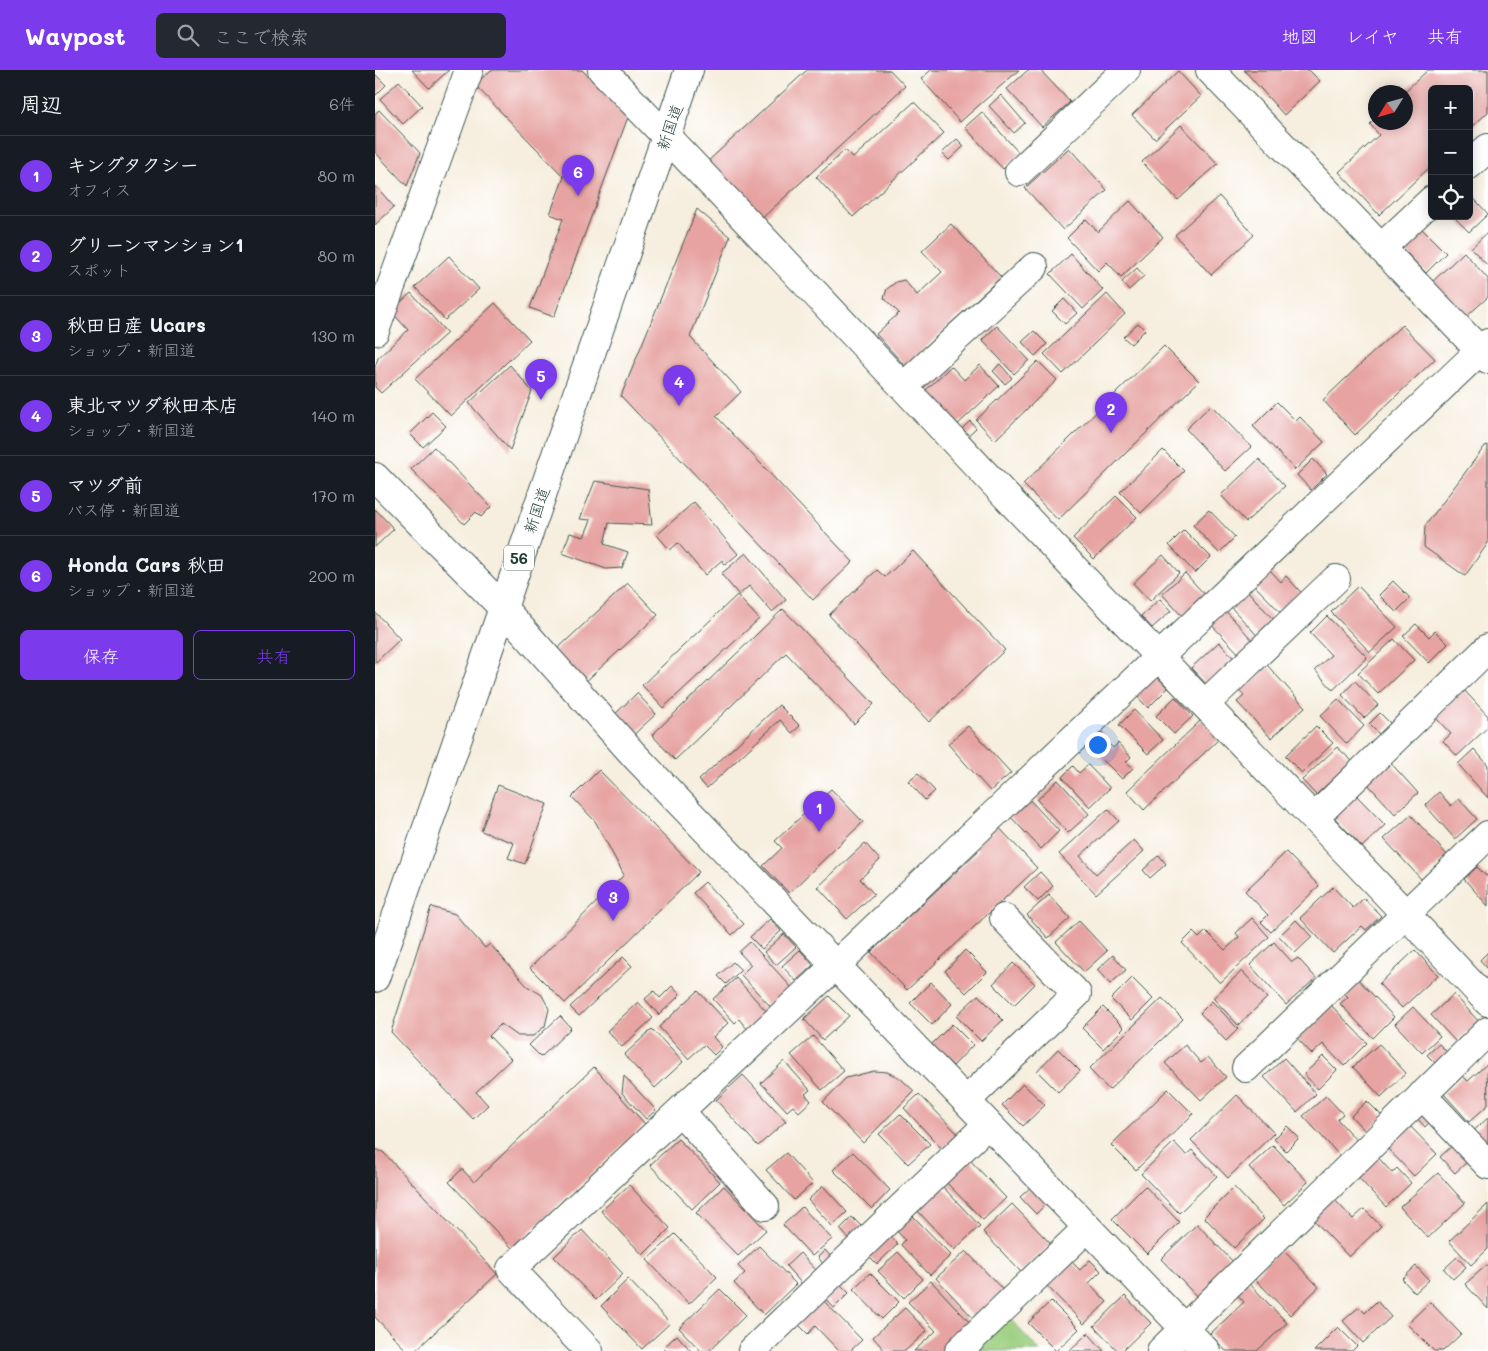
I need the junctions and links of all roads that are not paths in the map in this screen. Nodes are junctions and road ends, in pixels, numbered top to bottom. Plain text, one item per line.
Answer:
1 (469, 70) edge
2 (602, 70) edge
3 (689, 70) edge
4 (1126, 70) edge
5 (1219, 73) edge
6 (665, 137) junction
7 (1488, 148) edge
8 (1473, 162) edge
9 (1019, 172) dead end
10 (1428, 204) edge
11 (1381, 248) junction
12 (1034, 267) dead end
13 (375, 330) edge
14 (1485, 351) edge
15 (904, 386) junction
16 (375, 477) edge
17 (1337, 579) dead end
18 (502, 608) junction
19 (1488, 648) edge
20 (1158, 656) junction
21 (1205, 704) junction
22 (1314, 818) junction
23 (1488, 835) edge
24 (1406, 913) junction
25 (1004, 918) dead end
26 (837, 964) junction
27 (375, 978) edge
28 (1488, 1002) edge
29 (1488, 1031) edge
30 (1246, 1068) dead end
31 (1422, 1095) junction
32 (966, 1101) junction
33 (680, 1112) junction
34 (988, 1124) junction
35 (1488, 1165) edge
36 (765, 1206) dead end
37 (1087, 1228) junction
38 (1184, 1328) junction
39 (589, 1351) edge
40 (752, 1351) edge
41 (959, 1351) edge
42 (1161, 1351) edge
43 (1206, 1351) edge

1 - 13 street
2 - 6 street
3 - 6 street, 新国道 / 56
4 - 9 street
5 - 11 street
6 - 15 street
6 - 18 street, 新国道 / 56
7 - 8 street
10 - 11 street
11 - 14 street
12 - 15 street
14 - 20 street
15 - 20 street
16 - 18 street
17 - 21 street
18 - 26 street
18 - 27 street, 新国道 / 56
19 - 22 street
20 - 21 street
20 - 26 street
21 - 22 street
22 - 24 street
23 - 24 street
24 - 28 street
24 - 30 street
25 - 32 street
26 - 32 street
26 - 33 street
29 - 31 street
31 - 35 street
31 - 38 street
32 - 34 street
33 - 36 street
33 - 39 street
34 - 37 street
34 - 40 street
37 - 38 street
37 - 41 street
38 - 42 street
38 - 43 street

